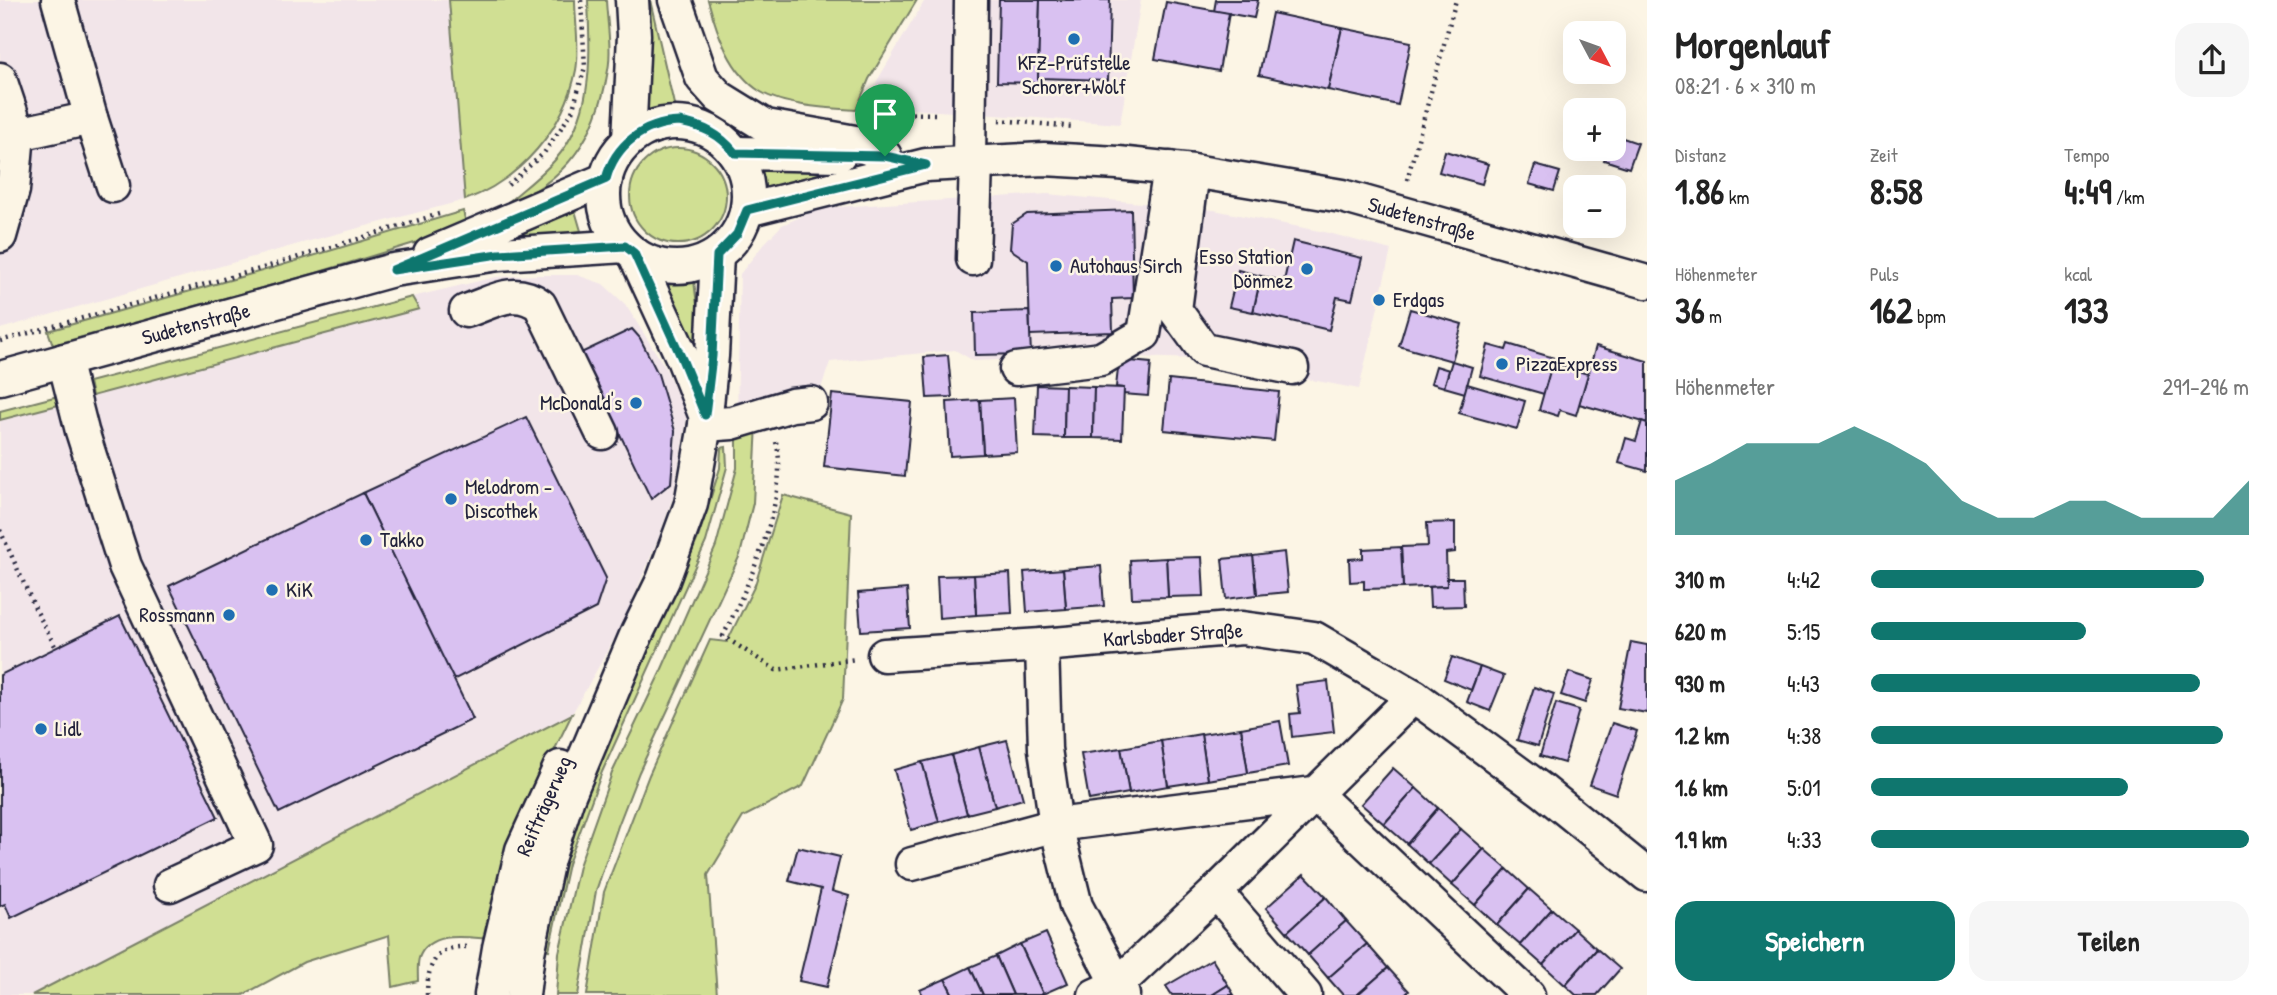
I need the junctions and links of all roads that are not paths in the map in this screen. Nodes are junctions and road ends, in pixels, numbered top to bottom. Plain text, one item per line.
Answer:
1 (58, 0) edge
2 (632, 0) edge
3 (668, 0) edge
4 (675, 0) edge
5 (971, 0) edge
6 (0, 79) edge
7 (91, 118) junction
8 (698, 125) junction
9 (9, 136) edge
10 (629, 140) junction
11 (735, 153) junction
12 (885, 156) junction
13 (973, 162) junction
14 (926, 165) junction
15 (1181, 169) junction
16 (606, 179) junction
17 (113, 186) dead end
18 (747, 210) junction
19 (0, 236) edge
20 (629, 250) junction
21 (717, 255) junction
22 (973, 260) dead end
23 (393, 270) junction
24 (1647, 282) edge
25 (466, 311) dead end
26 (64, 360) junction
27 (1292, 368) dead end
28 (1016, 369) dead end
29 (2, 372) edge
30 (811, 402) dead end
31 (705, 420) junction
32 (601, 433) dead end
33 (637, 632) junction
34 (1042, 645) junction
35 (884, 655) road end
36 (1414, 696) junction
37 (1314, 793) junction
38 (1056, 825) junction
39 (912, 864) dead end
40 (1647, 875) edge
41 (170, 886) dead end
42 (1216, 892) junction
43 (1111, 992) edge
44 (491, 995) edge
45 (523, 995) edge
46 (1305, 995) edge
47 (1528, 995) edge

1 - 7 street
2 - 10 street
3 - 8 street
4 - 12 street
5 - 13 street
6 - 9 street
7 - 9 street
7 - 17 street
8 - 10 street
8 - 11 street
9 - 19 street
10 - 16 street
11 - 12 street, Sudetenstraße
11 - 18 street
12 - 14 street, Sudetenstraße
13 - 14 street, Sudetenstraße
13 - 15 street, Sudetenstraße
13 - 22 street
14 - 18 street, Sudetenstraße
15 - 24 street, Sudetenstraße
15 - 27 street
15 - 28 street
16 - 20 street
16 - 23 street, Sudetenstraße
18 - 21 street
20 - 21 street
20 - 23 street, Sudetenstraße
20 - 31 street
21 - 31 street, Reifträgerweg
23 - 26 street, Sudetenstraße
25 - 32 street
26 - 29 street, Sudetenstraße
26 - 41 street
30 - 31 street
31 - 33 street, Reifträgerweg
33 - 44 street, Reifträgerweg
33 - 45 street, Reifträgerweg
34 - 35 street, Karlsbader Straße
34 - 36 street, Karlsbader Straße
34 - 38 street
36 - 37 street
36 - 40 street, Karlsbader Straße
37 - 38 street
37 - 42 street
37 - 47 street
38 - 39 street
38 - 43 street
42 - 43 street
42 - 46 street

